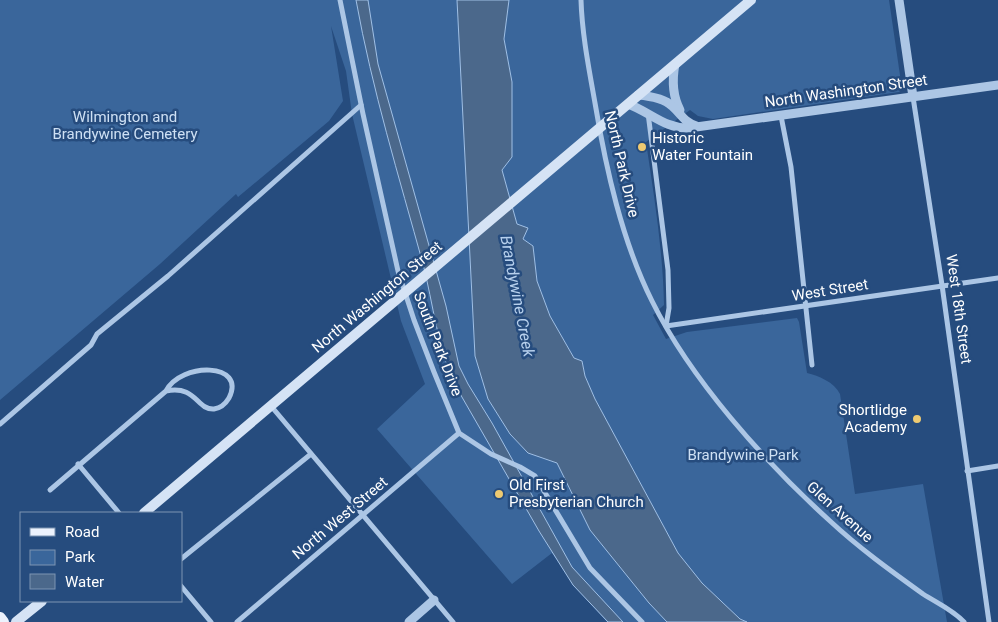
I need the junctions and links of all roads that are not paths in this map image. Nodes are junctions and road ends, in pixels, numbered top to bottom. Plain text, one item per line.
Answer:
1 (340, 0) edge
2 (581, 0) edge
3 (751, 0) edge
4 (898, 0) edge
5 (675, 64) junction
6 (998, 85) edge
7 (638, 95) junction
8 (913, 97) junction
9 (628, 104) junction
10 (361, 105) junction
11 (648, 113) junction
12 (781, 116) junction
13 (686, 121) junction
14 (699, 127) junction
15 (998, 278) edge
16 (942, 285) junction
17 (807, 306) junction
18 (666, 326) junction
19 (812, 365) dead end
20 (166, 391) junction
21 (271, 406) junction
22 (0, 424) edge
23 (460, 433) junction
24 (312, 454) junction
25 (78, 464) junction
26 (998, 466) edge
27 (968, 471) junction
28 (50, 490) dead end
29 (118, 512) edge
30 (145, 512) edge
31 (363, 515) junction
32 (182, 558) edge
33 (182, 587) edge
34 (434, 600) junction
35 (41, 602) edge
36 (0, 618) edge
37 (4, 622) edge
38 (16, 622) edge
39 (211, 622) edge
40 (237, 622) edge
41 (409, 622) edge
42 (453, 622) edge
43 (642, 622) edge
44 (964, 622) edge
45 (989, 622) edge

1 - 10 street, South Park Drive
2 - 18 street, North Park Drive
3 - 5 main road, North Washington Street
4 - 8 street, West 18th Street
5 - 7 main road, North Washington Street
5 - 13 street
6 - 8 street, North Washington Street
7 - 9 main road, North Washington Street
7 - 13 street
8 - 12 street, North Washington Street
8 - 16 street, West 18th Street
9 - 11 street, North Washington Street
9 - 21 main road, North Washington Street
10 - 22 street
10 - 23 street, South Park Drive
11 - 14 street, North Washington Street
11 - 18 street
12 - 14 street, North Washington Street
12 - 17 street
13 - 14 street
15 - 16 street, West Street
16 - 17 street, West Street
16 - 27 street, West 18th Street
17 - 18 street, West Street
17 - 19 street
18 - 44 street, Glen Avenue
20 - 20 street
20 - 25 street
21 - 24 street
21 - 30 main road, North Washington Street
23 - 31 street, North West Street
23 - 43 street
24 - 31 street
24 - 32 street
25 - 28 street
25 - 29 street
26 - 27 street
27 - 45 street, West 18th Street
31 - 34 street
31 - 40 street, North West Street
33 - 39 street
34 - 41 street
34 - 42 street
35 - 38 main road
36 - 37 main road

